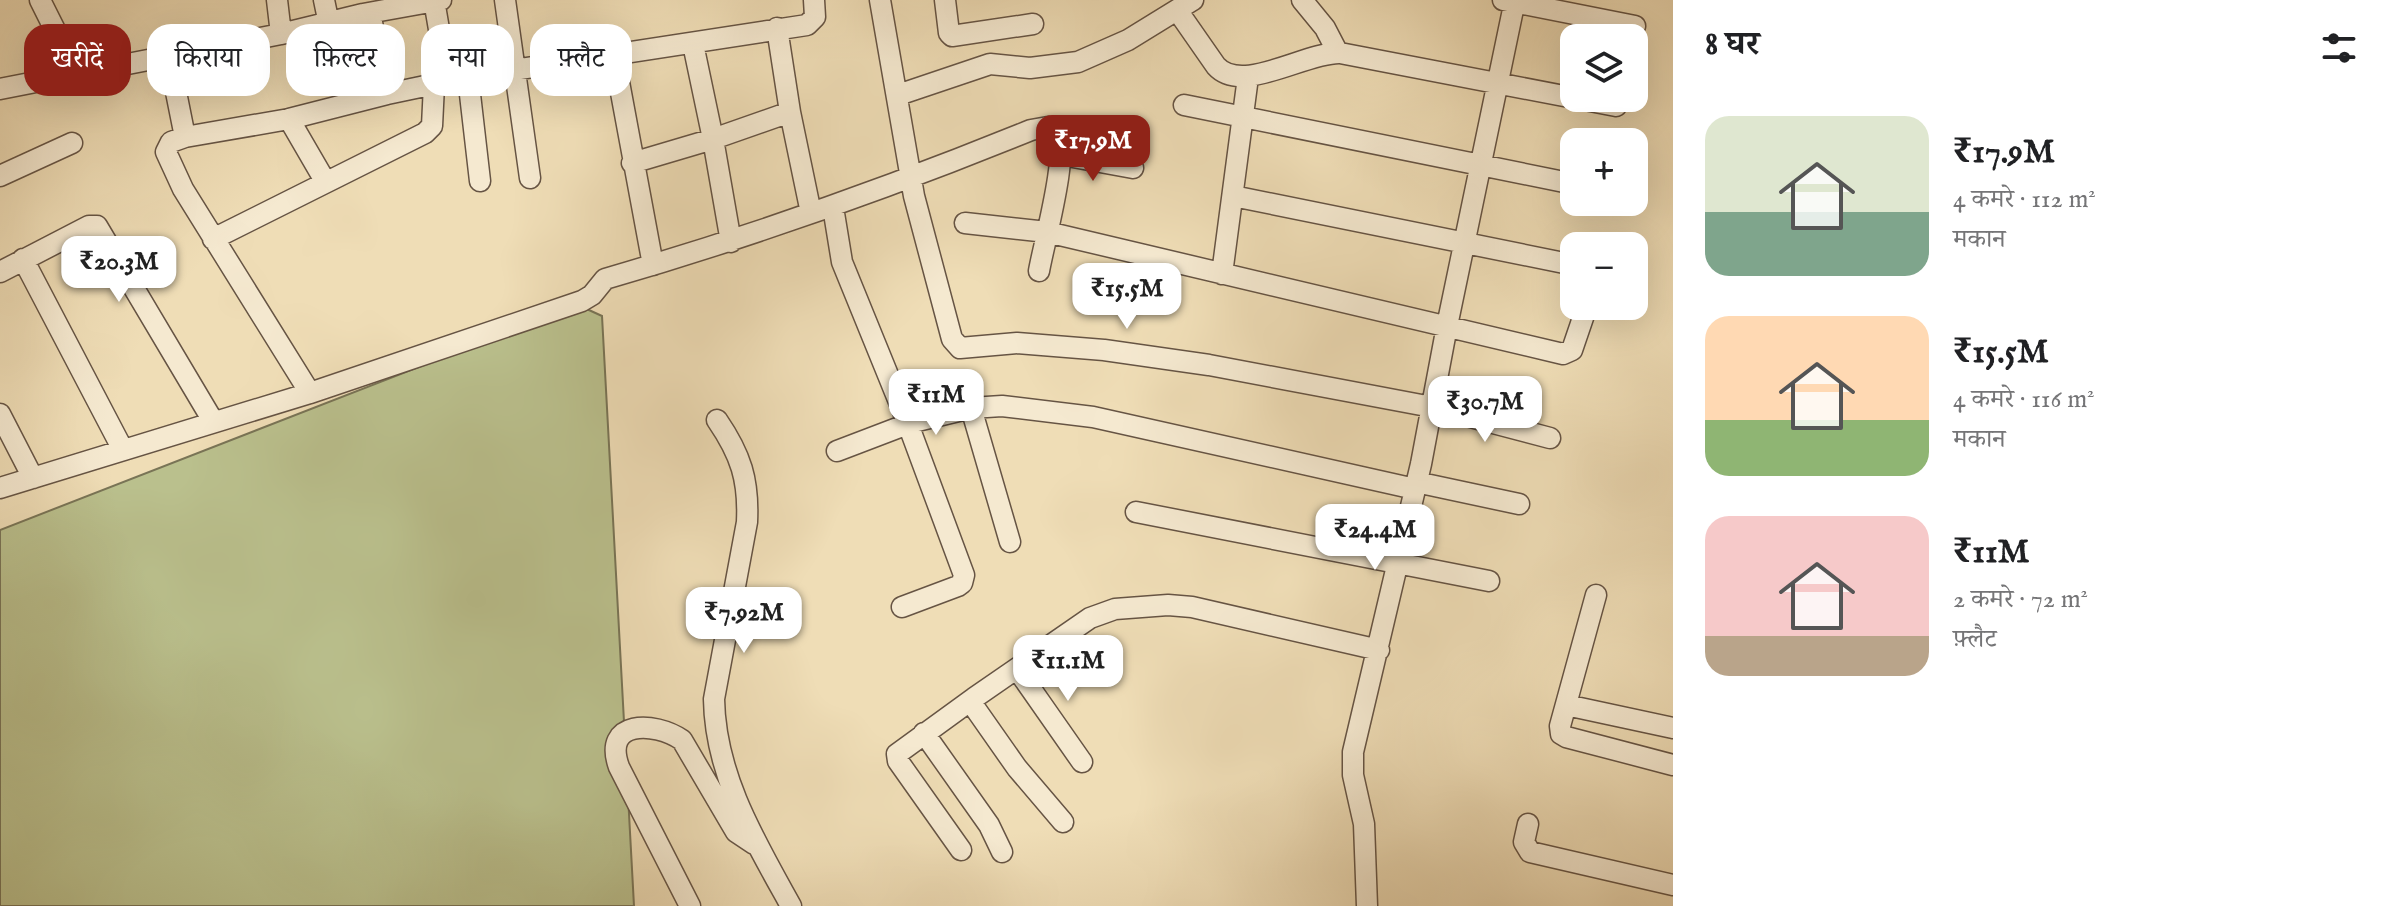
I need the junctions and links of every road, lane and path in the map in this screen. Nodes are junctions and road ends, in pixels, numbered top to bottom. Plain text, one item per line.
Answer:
1 (40, 0) edge
2 (277, 0) edge
3 (324, 0) edge
4 (434, 0) edge
5 (441, 0) edge
6 (505, 0) edge
7 (814, 0) edge
8 (880, 0) edge
9 (945, 0) edge
10 (1302, 0) edge
11 (1511, 1) edge
12 (1185, 5) edge
13 (364, 9) edge
14 (52, 24) edge
15 (329, 24) joint
16 (439, 24) edge
17 (1033, 24) dead end
18 (1625, 24) edge
19 (777, 28) junction
20 (286, 33) edge
21 (281, 34) junction
22 (270, 36) edge
23 (693, 44) junction
24 (632, 52) edge
25 (1338, 53) junction
26 (530, 68) edge
27 (515, 70) junction
28 (1248, 77) junction
29 (1499, 83) junction
30 (24, 84) edge
31 (0, 89) edge
32 (898, 95) junction
33 (1560, 95) edge
34 (177, 96) edge
35 (379, 96) edge
36 (444, 96) edge
37 (454, 96) edge
38 (621, 96) edge
39 (1184, 105) dead end
40 (790, 112) junction
41 (1245, 116) junction
42 (289, 119) junction
43 (185, 137) junction
44 (713, 139) junction
45 (72, 143) dead end
46 (1062, 155) junction
47 (632, 163) junction
48 (1481, 164) junction
49 (1133, 168) dead end
50 (0, 176) edge
51 (530, 178) dead end
52 (910, 178) junction
53 (325, 181) junction
54 (480, 181) dead end
55 (1560, 181) edge
56 (1233, 196) junction
57 (833, 207) junction
58 (811, 213) junction
59 (965, 223) dead end
60 (1047, 232) junction
61 (213, 239) junction
62 (731, 242) junction
63 (1464, 244) junction
64 (23, 259) junction
65 (1560, 262) edge
66 (653, 265) junction
67 (1039, 271) dead end
68 (0, 272) edge
69 (1222, 274) junction
70 (1582, 320) edge
71 (1447, 326) junction
72 (310, 393) junction
73 (1432, 407) junction
74 (971, 408) junction
75 (0, 414) edge
76 (717, 420) dead end
77 (213, 421) junction
78 (908, 424) junction
79 (1550, 438) dead end
80 (123, 450) junction
81 (837, 451) dead end
82 (33, 478) junction
83 (1416, 485) junction
84 (0, 488) edge
85 (1519, 504) dead end
86 (1136, 512) dead end
87 (1010, 542) dead end
88 (1399, 565) junction
89 (1489, 581) dead end
90 (1596, 595) dead end
91 (902, 607) dead end
92 (1379, 650) junction
93 (1017, 669) junction
94 (970, 701) junction
95 (1566, 705) junction
96 (1673, 728) edge
97 (924, 733) junction
98 (1082, 762) dead end
99 (1673, 765) edge
100 (1063, 822) dead end
101 (1528, 824) dead end
102 (757, 846) junction
103 (961, 850) dead end
104 (1002, 852) dead end
105 (1673, 885) edge
106 (690, 906) edge
107 (791, 906) edge
108 (1367, 906) edge

1 - 14 street
2 - 21 street
3 - 15 street
4 - 5 street
4 - 13 street
4 - 16 street
6 - 27 street
7 - 19 street
8 - 32 street
9 - 17 street
10 - 25 street
11 - 18 street
11 - 29 street
12 - 28 street
12 - 32 street
13 - 15 street
19 - 23 street
19 - 40 street
20 - 21 street
21 - 22 street
23 - 24 street
23 - 44 street
25 - 28 street
25 - 29 street
26 - 27 street
27 - 51 street
28 - 41 street
29 - 33 street
29 - 48 street
30 - 31 street
32 - 52 street
34 - 43 street
35 - 42 street
36 - 53 street
37 - 54 street
38 - 47 street
39 - 41 street
40 - 44 street
40 - 58 street
41 - 48 street
41 - 56 street
42 - 43 street
42 - 53 street
43 - 61 street
44 - 47 street
44 - 62 street
45 - 50 street
46 - 49 street
46 - 52 street
46 - 60 street
47 - 66 street
48 - 55 street
48 - 63 street
52 - 57 street
52 - 73 street
53 - 61 street
56 - 63 street
56 - 69 street
57 - 58 street
57 - 78 street
58 - 62 street
59 - 60 street
60 - 67 street
60 - 69 street
61 - 72 street
62 - 66 street
63 - 65 street
63 - 71 street
64 - 68 street
64 - 77 street
64 - 80 street
66 - 72 street
69 - 71 street
70 - 71 street
71 - 73 street
72 - 77 street
73 - 79 street
73 - 83 street
74 - 78 street
74 - 83 street
74 - 87 street
75 - 82 street
76 - 102 street
77 - 80 street
78 - 81 street
78 - 91 street
80 - 82 street
82 - 84 street
83 - 85 street
83 - 88 street
86 - 88 street
88 - 89 street
88 - 92 street
90 - 95 street
92 - 93 street
92 - 108 street
93 - 94 street
93 - 98 street
94 - 97 street
94 - 100 street
95 - 96 street
95 - 99 street
97 - 103 street
97 - 104 street
101 - 105 street
102 - 106 street
102 - 107 street

